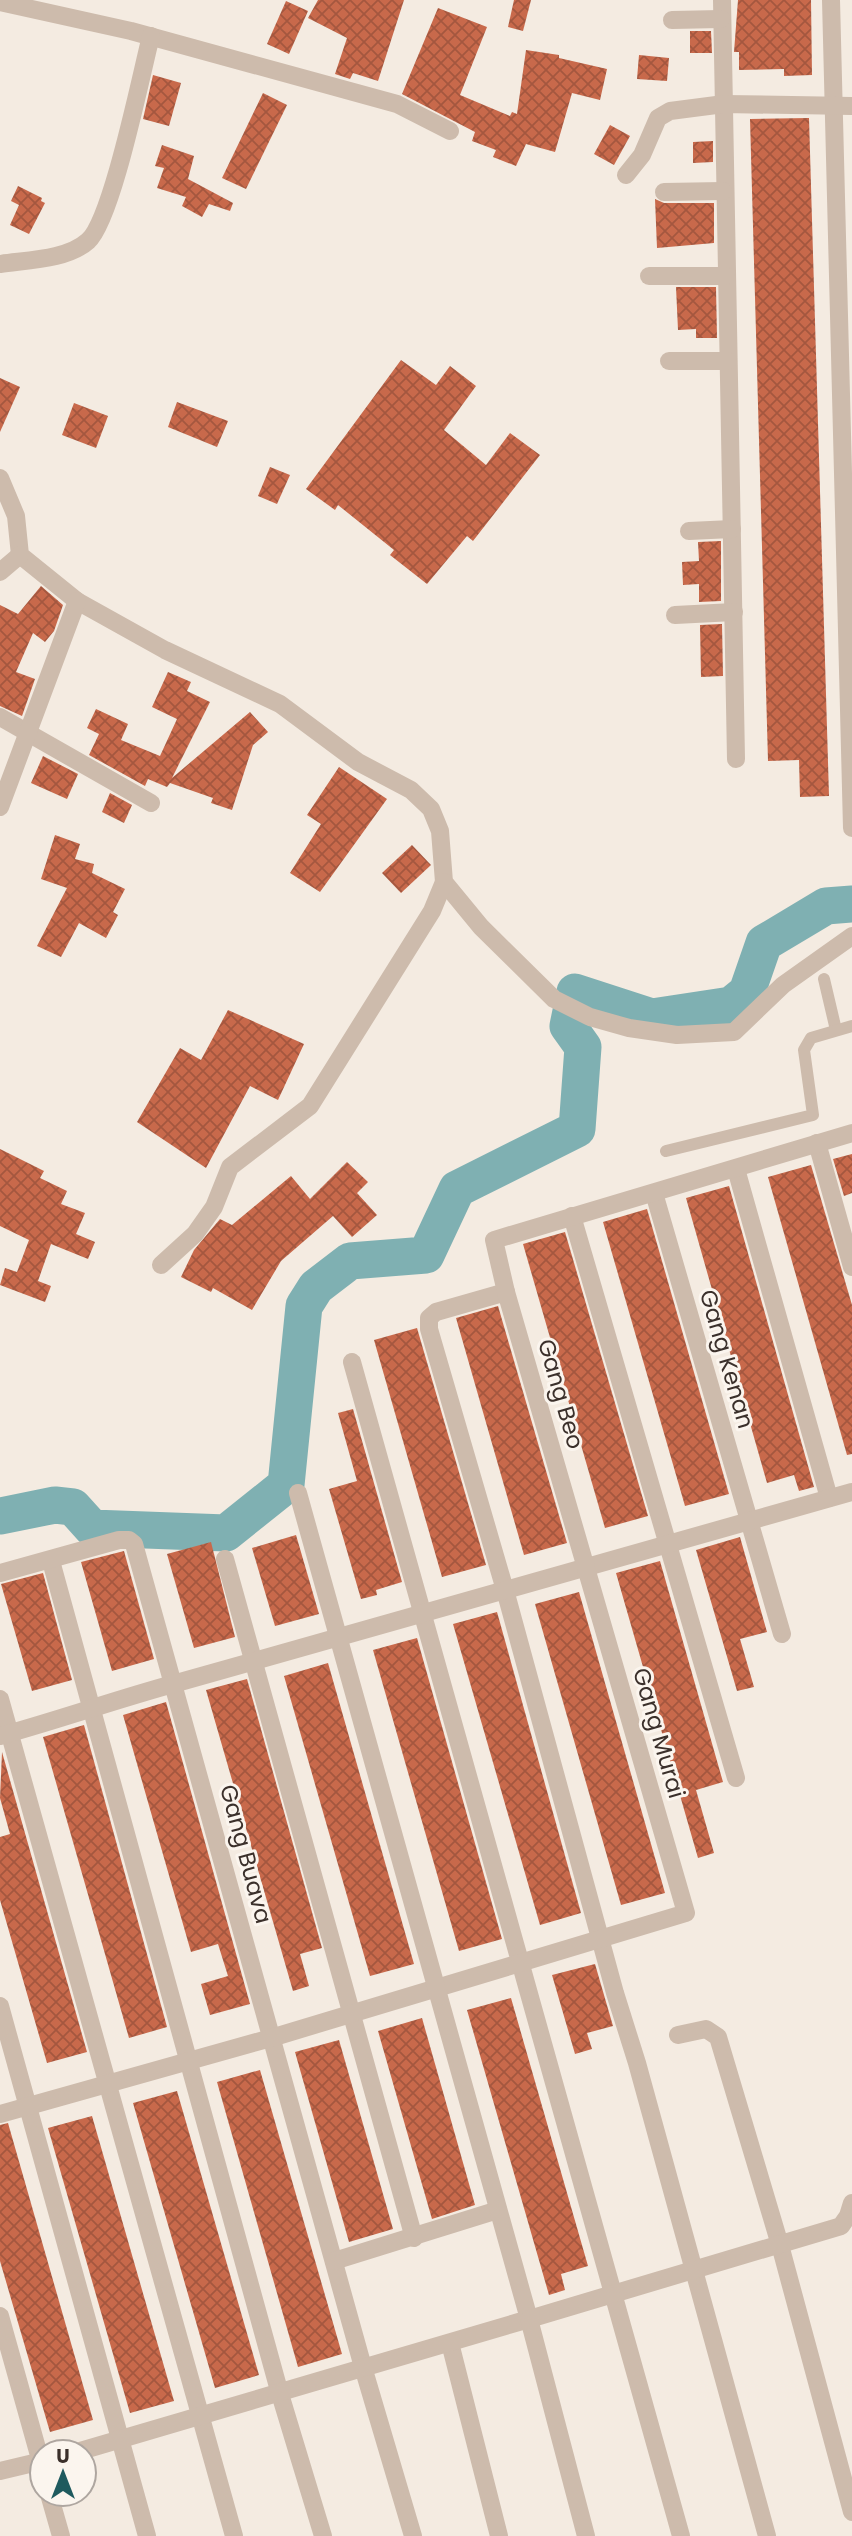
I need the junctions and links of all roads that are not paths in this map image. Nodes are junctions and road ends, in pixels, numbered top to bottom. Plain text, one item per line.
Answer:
1 (722, 0) edge
2 (831, 0) edge
3 (0, 2) edge
4 (721, 19) junction
5 (672, 20) dead end
6 (151, 36) junction
7 (724, 104) junction
8 (852, 106) edge
9 (833, 107) junction
10 (450, 131) dead end
11 (626, 176) dead end
12 (723, 191) junction
13 (664, 192) dead end
14 (0, 264) edge
15 (649, 276) dead end
16 (726, 276) junction
17 (669, 361) dead end
18 (728, 361) junction
19 (0, 478) edge
20 (733, 529) junction
21 (689, 531) dead end
22 (20, 555) junction
23 (0, 572) edge
24 (77, 601) junction
25 (734, 612) junction
26 (676, 615) dead end
27 (0, 717) edge
28 (29, 736) junction
29 (736, 759) dead end
30 (151, 803) dead end
31 (0, 807) edge
32 (852, 828) edge
33 (444, 882) junction
34 (852, 936) edge
35 (824, 979) dead end
36 (852, 1026) edge
37 (836, 1030) junction
38 (852, 1133) edge
39 (817, 1143) junction
40 (666, 1151) dead end
41 (736, 1169) junction
42 (656, 1201) junction
43 (572, 1216) junction
44 (161, 1265) dead end
45 (852, 1267) edge
46 (506, 1292) junction
47 (352, 1362) dead end
48 (852, 1492) edge
49 (298, 1493) dead end
50 (829, 1499) junction
51 (750, 1521) junction
52 (665, 1543) junction
53 (225, 1559) dead end
54 (51, 1561) junction
55 (585, 1567) junction
56 (0, 1573) edge
57 (505, 1590) junction
58 (422, 1617) junction
59 (782, 1634) dead end
60 (340, 1640) junction
61 (253, 1664) junction
62 (173, 1684) junction
63 (0, 1699) edge
64 (91, 1708) junction
65 (5, 1735) edge
66 (736, 1779) dead end
67 (601, 1940) junction
68 (522, 1964) junction
69 (437, 1988) junction
70 (0, 2006) edge
71 (352, 2014) junction
72 (678, 2035) dead end
73 (271, 2038) junction
74 (190, 2060) junction
75 (109, 2084) junction
76 (27, 2106) junction
77 (0, 2114) edge
78 (852, 2203) edge
79 (498, 2210) junction
80 (414, 2238) junction
81 (779, 2245) junction
82 (334, 2261) junction
83 (692, 2270) junction
84 (612, 2295) junction
85 (0, 2316) edge
86 (530, 2319) junction
87 (450, 2343) junction
88 (363, 2367) junction
89 (281, 2394) junction
90 (199, 2418) junction
91 (35, 2438) edge
92 (121, 2441) junction
93 (98, 2447) edge
94 (28, 2466) edge
95 (0, 2472) edge
96 (54, 2508) edge
97 (852, 2512) edge
98 (61, 2536) edge
99 (147, 2536) edge
100 (234, 2536) edge
101 (323, 2536) edge
102 (413, 2536) edge
103 (499, 2536) edge
104 (586, 2536) edge
105 (681, 2536) edge
106 (767, 2536) edge

1 - 4 street
2 - 9 street
3 - 6 street
4 - 5 street
4 - 7 street
6 - 10 street
6 - 14 street
7 - 9 street
7 - 11 street
7 - 12 street
8 - 9 street
9 - 32 street
12 - 13 street
12 - 16 street
15 - 16 street
16 - 18 street
17 - 18 street
18 - 20 street
19 - 22 street
20 - 21 street
20 - 25 street
22 - 23 street
22 - 24 street
24 - 28 street
24 - 33 street
25 - 26 street
25 - 29 street
27 - 28 street
28 - 30 street
28 - 31 street
33 - 34 street
33 - 44 street
35 - 37 lane
36 - 37 lane
37 - 40 lane
38 - 39 street
39 - 41 street
39 - 45 street
41 - 42 street
41 - 50 street
42 - 43 street
42 - 51 street, Gang Kenan
43 - 46 street, Gang Beo
43 - 52 street
46 - 55 street, Gang Beo
46 - 57 street
47 - 58 street
48 - 50 street
49 - 60 street
50 - 51 street
51 - 52 street
51 - 59 street, Gang Kenan
52 - 55 street
52 - 66 street
53 - 61 street
54 - 56 street
54 - 62 street, Gang Buava
54 - 64 street
55 - 57 street
55 - 67 street, Gang Murai
57 - 58 street
57 - 67 street
58 - 60 street
58 - 68 street
60 - 61 street
60 - 69 street
61 - 62 street
61 - 71 street
62 - 64 street
62 - 73 street, Gang Buava
63 - 65 street
64 - 65 street
64 - 74 street
65 - 75 street
67 - 68 street
67 - 83 street
68 - 69 street
68 - 84 street
69 - 71 street
69 - 79 street
70 - 76 street
71 - 73 street
71 - 80 street
72 - 81 street
73 - 74 street
73 - 82 street, Gang Buava
74 - 75 street
74 - 89 street
75 - 76 street
75 - 90 street
76 - 77 street
76 - 92 street
78 - 81 street
79 - 80 street
79 - 86 street
80 - 82 street
81 - 83 street
81 - 97 street
82 - 88 street, Gang Buava
83 - 84 street
83 - 106 street
84 - 86 street
84 - 105 street
85 - 91 street
86 - 87 street
86 - 104 street
87 - 88 street
87 - 103 street
88 - 89 street
88 - 102 street, Gang Buava
89 - 90 street
89 - 101 street
90 - 92 street
90 - 100 street
92 - 93 street
92 - 99 street
94 - 95 street
96 - 98 street

